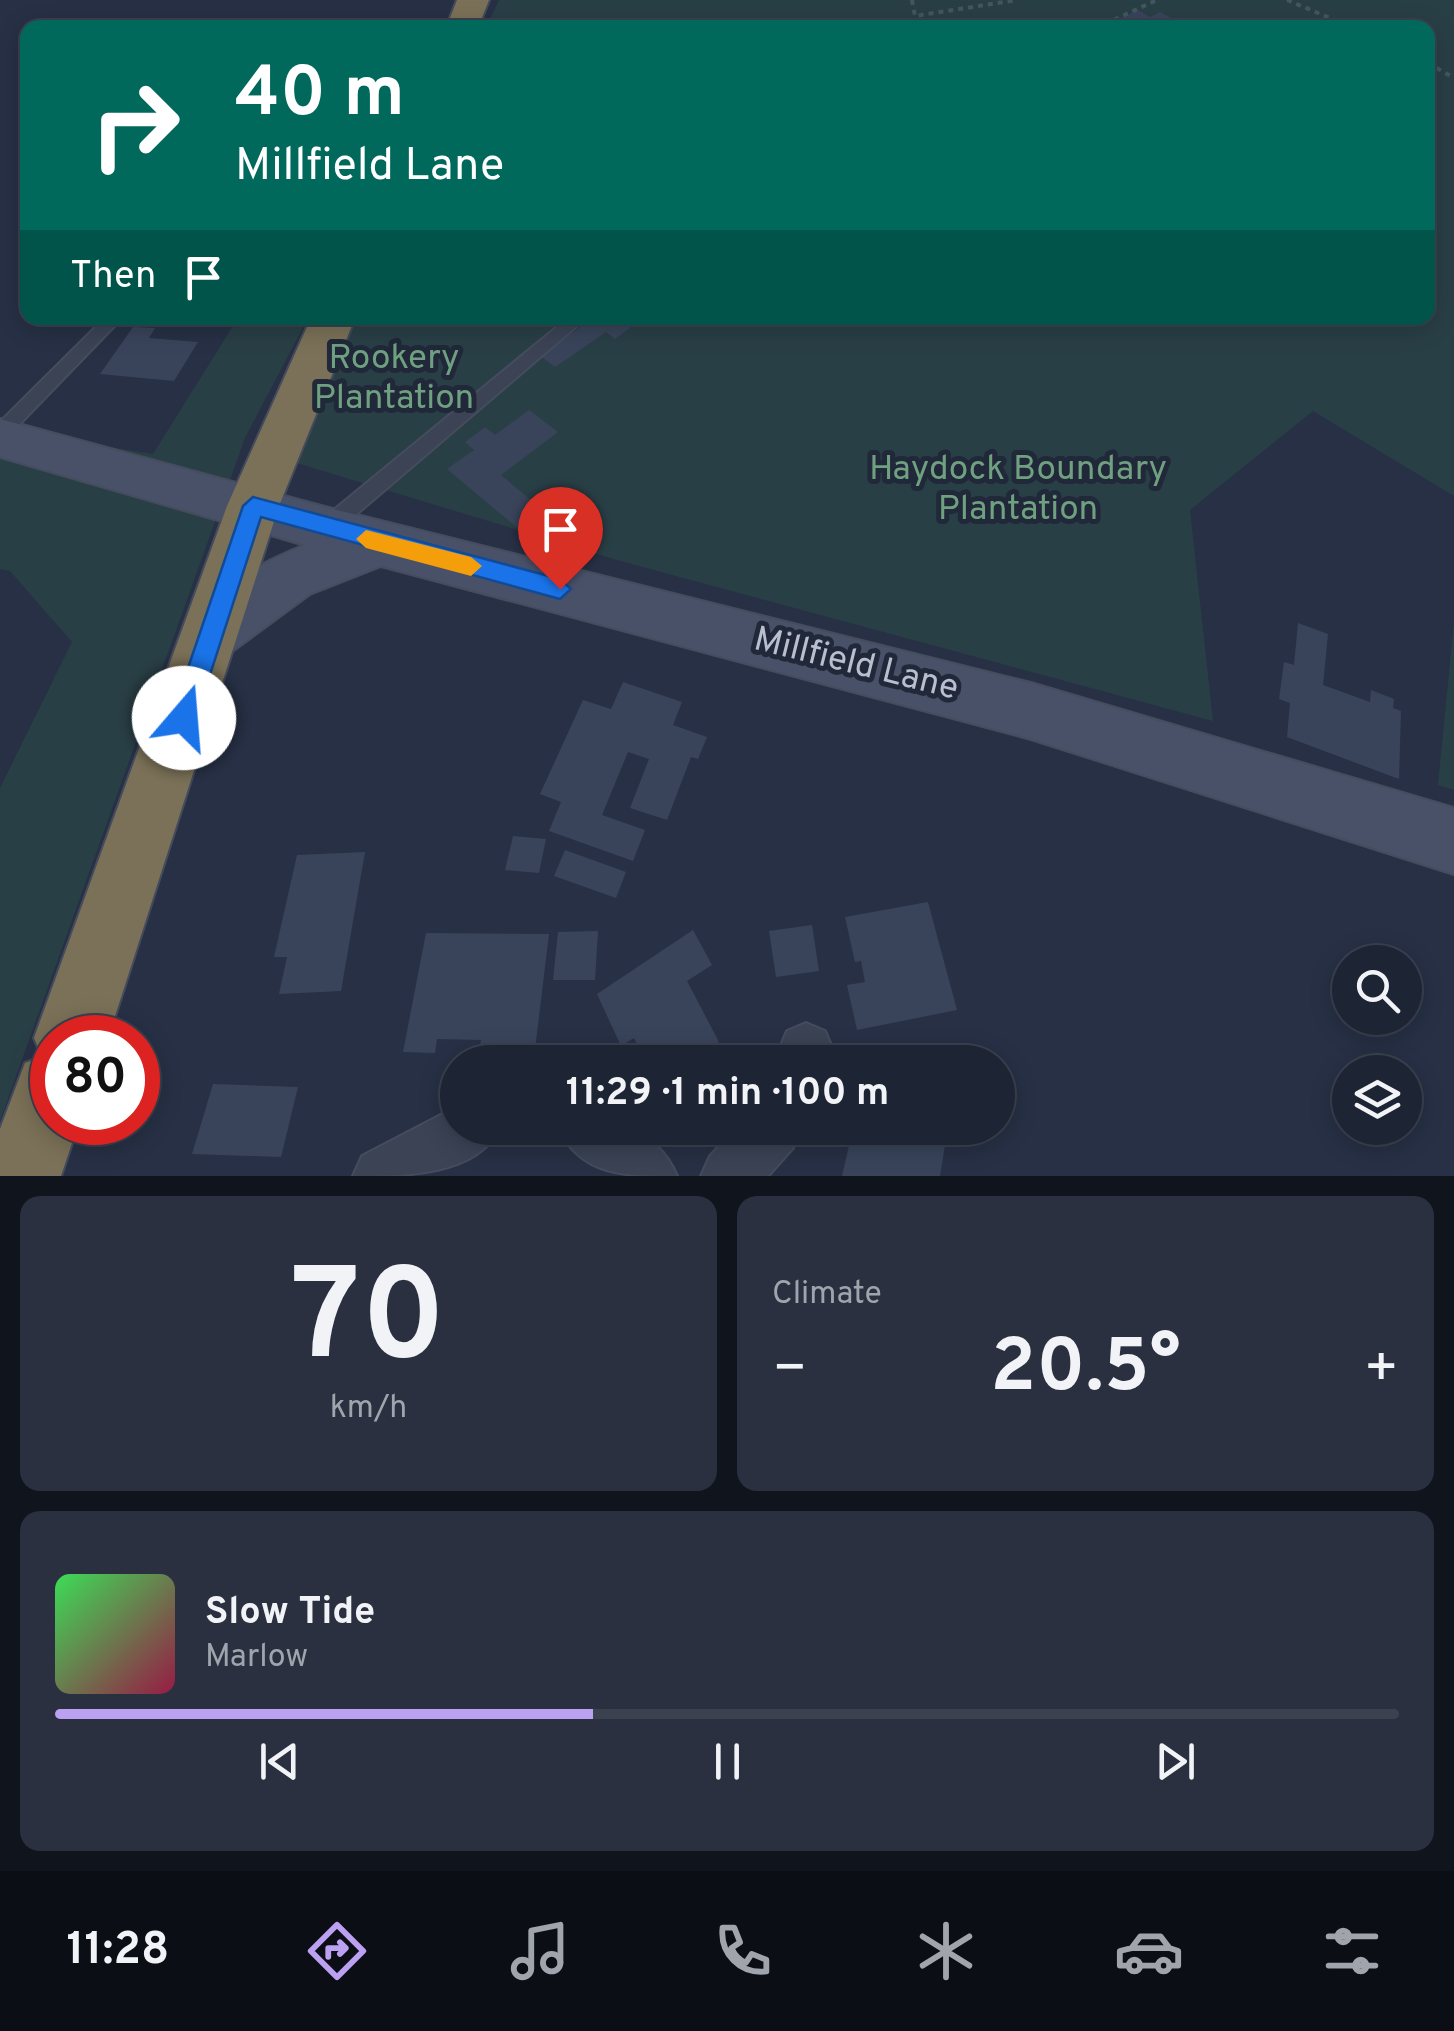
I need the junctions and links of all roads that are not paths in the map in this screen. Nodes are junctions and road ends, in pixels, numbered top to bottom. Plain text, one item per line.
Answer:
1 (107, 325) edge
2 (330, 325) edge
3 (570, 325) edge
4 (0, 436) edge
5 (253, 506) junction
6 (325, 529) junction
7 (382, 543) junction
8 (212, 634) junction
9 (1454, 841) edge
10 (79, 1015) edge
11 (440, 1144) edge
12 (33, 1145) edge
13 (608, 1145) edge
14 (758, 1145) edge
15 (22, 1176) edge
16 (382, 1176) edge
17 (648, 1176) edge
18 (730, 1176) edge

1 - 4 lane
2 - 5 highway
3 - 6 lane
4 - 5 street, Millfield Lane
5 - 6 street, Millfield Lane
5 - 8 highway
6 - 7 street, Millfield Lane
7 - 8 street
7 - 9 street, Millfield Lane
8 - 10 highway
11 - 16 street
12 - 15 highway
13 - 17 street
14 - 18 street

